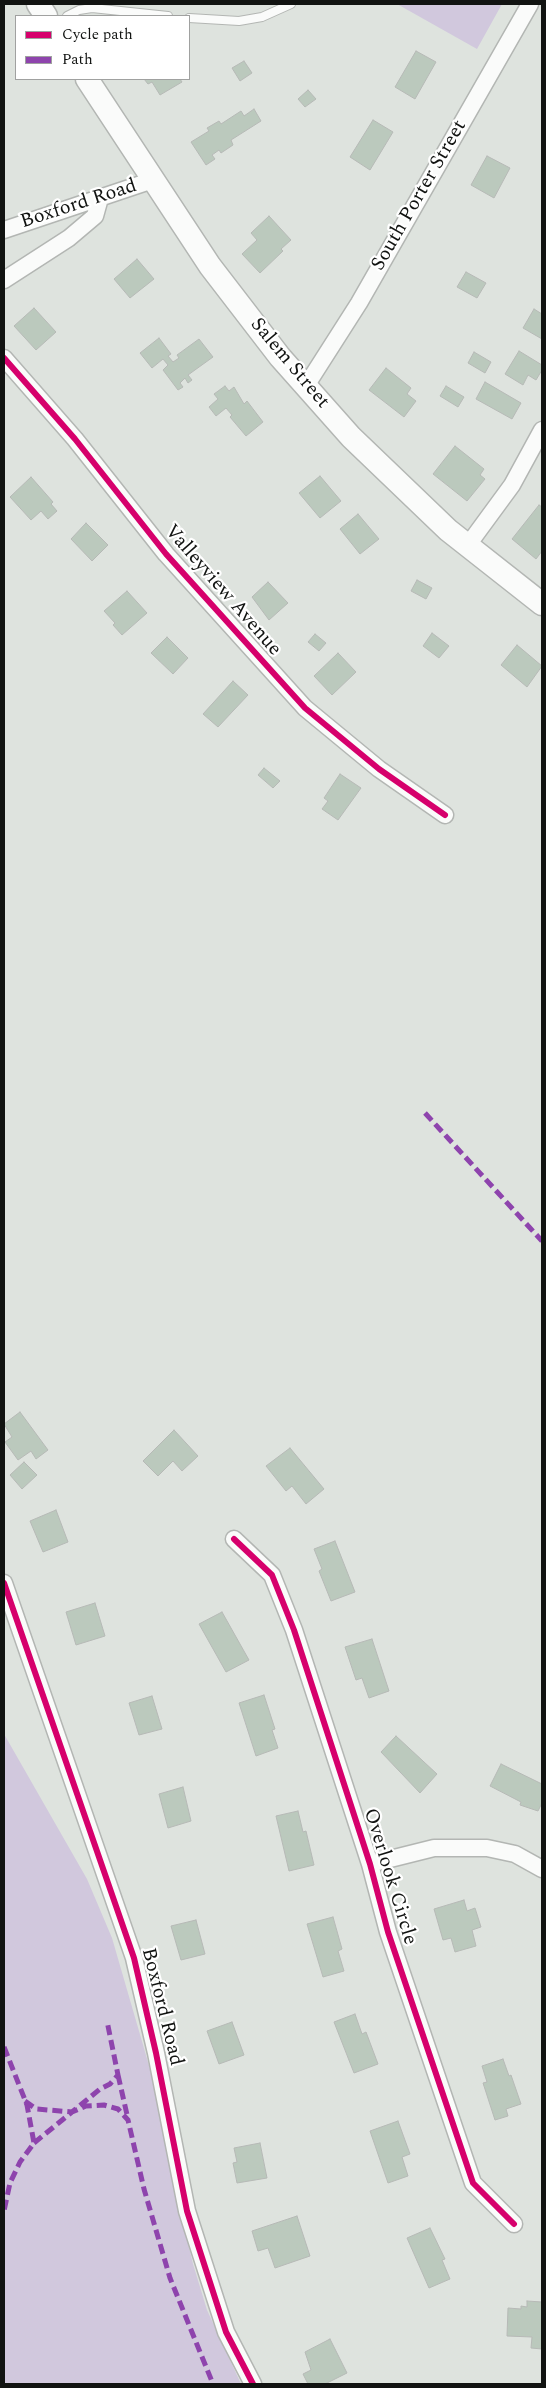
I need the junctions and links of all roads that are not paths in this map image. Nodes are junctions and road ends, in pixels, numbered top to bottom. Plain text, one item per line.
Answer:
1 (38, 4) edge
2 (291, 4) edge
3 (530, 4) edge
4 (45, 15) edge
5 (68, 15) edge
6 (158, 15) edge
7 (190, 18) edge
8 (88, 80) edge
9 (153, 180) junction
10 (100, 198) junction
11 (4, 230) edge
12 (4, 280) edge
13 (4, 358) edge
14 (306, 386) junction
15 (542, 430) edge
16 (468, 545) junction
17 (542, 604) edge
18 (445, 815) dead end
19 (234, 1539) dead end
20 (4, 1583) edge
21 (370, 1864) junction
22 (542, 1869) edge
23 (514, 2224) dead end
24 (253, 2384) edge

1 - 4 main road
2 - 7 lane
3 - 14 street, South Porter Street
5 - 6 lane
8 - 9 main road, Salem Street
9 - 10 street, Boxford Road
9 - 14 main road, Salem Street
10 - 11 street, Boxford Road
10 - 12 street
13 - 18 street, Valleyview Avenue
14 - 16 main road, Salem Street
15 - 16 street
16 - 17 main road, Salem Street
19 - 21 street, Overlook Circle
20 - 24 street, Boxford Road
21 - 22 street
21 - 23 street, Overlook Circle

